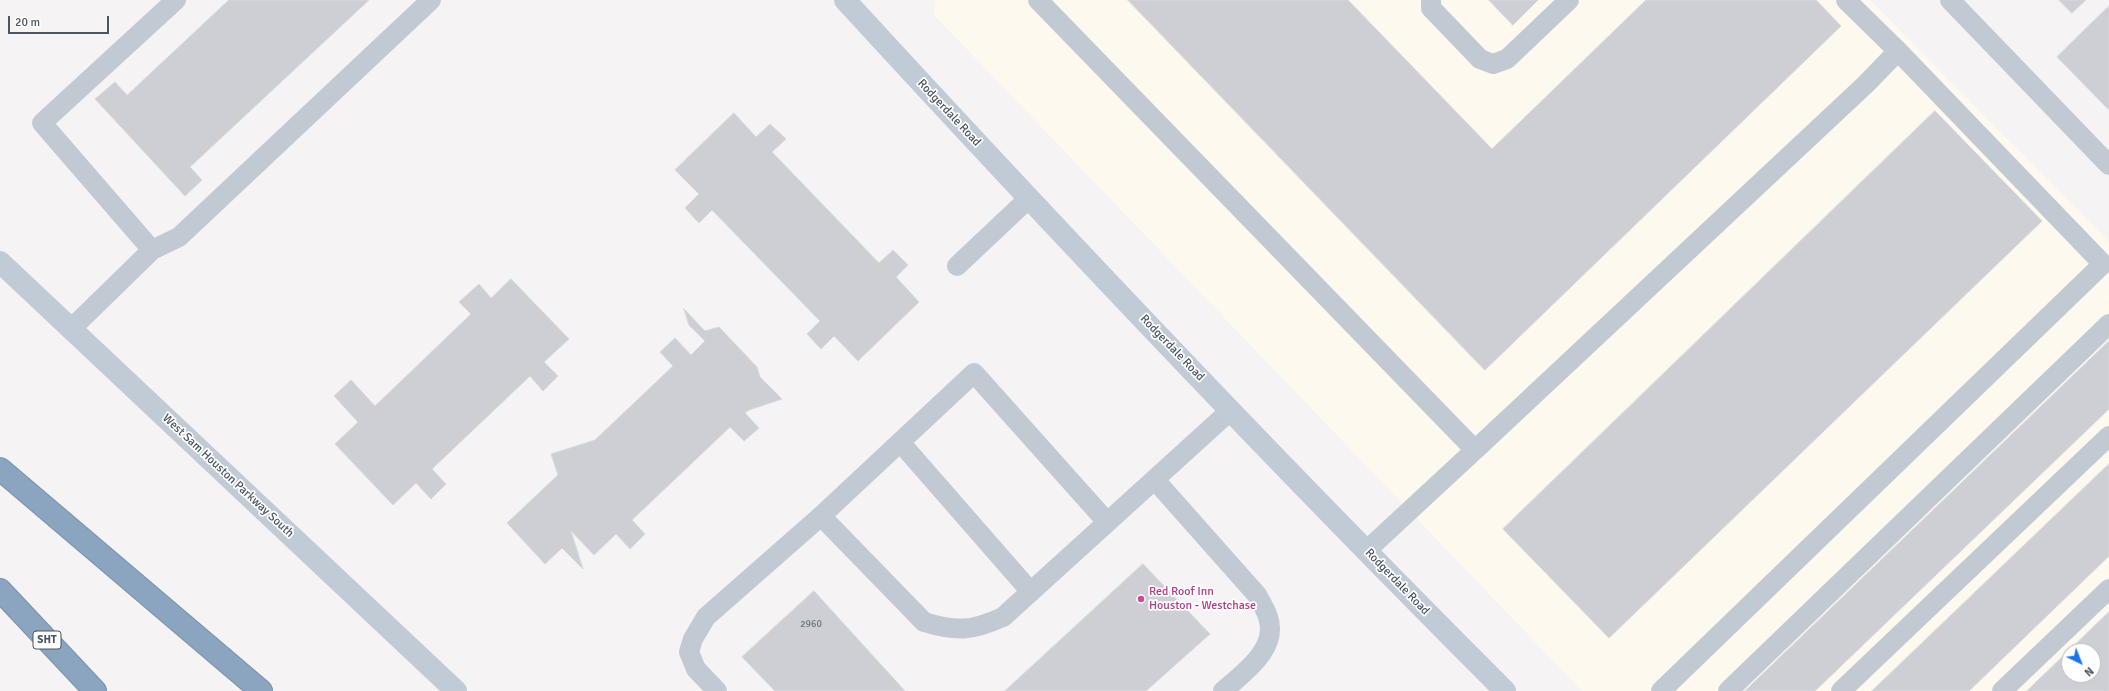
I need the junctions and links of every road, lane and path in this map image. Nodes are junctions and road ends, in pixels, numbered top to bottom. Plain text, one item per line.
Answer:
1 (176, 0) edge
2 (431, 0) edge
3 (845, 0) edge
4 (1038, 0) edge
5 (1431, 0) edge
6 (1568, 0) edge
7 (1846, 0) edge
8 (1950, 0) edge
9 (1898, 51) junction
10 (2109, 165) edge
11 (1028, 199) junction
12 (152, 250) junction
13 (0, 262) edge
14 (957, 266) dead end
15 (2109, 324) edge
16 (71, 329) junction
17 (1231, 410) junction
18 (2109, 436) edge
19 (900, 442) junction
20 (1475, 450) junction
21 (0, 468) edge
22 (1154, 480) junction
23 (821, 516) junction
24 (1107, 522) junction
25 (1366, 551) junction
26 (2109, 589) edge
27 (0, 590) edge
28 (1031, 592) junction
29 (95, 691) edge
30 (261, 691) edge
31 (456, 691) edge
32 (717, 691) edge
33 (1223, 691) edge
34 (1505, 691) edge
35 (1661, 691) edge
36 (1728, 691) edge
37 (1841, 691) edge
38 (2002, 691) edge

1 - 12 lane
2 - 12 lane
3 - 11 street, Rodgerdale Road
4 - 20 lane
5 - 6 lane
7 - 9 lane
8 - 10 lane
9 - 20 lane
9 - 35 lane
11 - 14 lane
11 - 17 street, Rodgerdale Road
12 - 16 lane
13 - 16 street, West Sam Houston Parkway South
15 - 36 lane
16 - 31 street, West Sam Houston Parkway South
17 - 22 lane
17 - 25 street, Rodgerdale Road
18 - 37 lane
19 - 23 lane
19 - 24 lane
19 - 28 lane
20 - 25 lane
21 - 30 highway
22 - 24 lane
22 - 33 lane
23 - 28 lane
23 - 32 lane
24 - 28 lane
25 - 34 street, Rodgerdale Road
26 - 38 lane
27 - 29 highway, SHT

